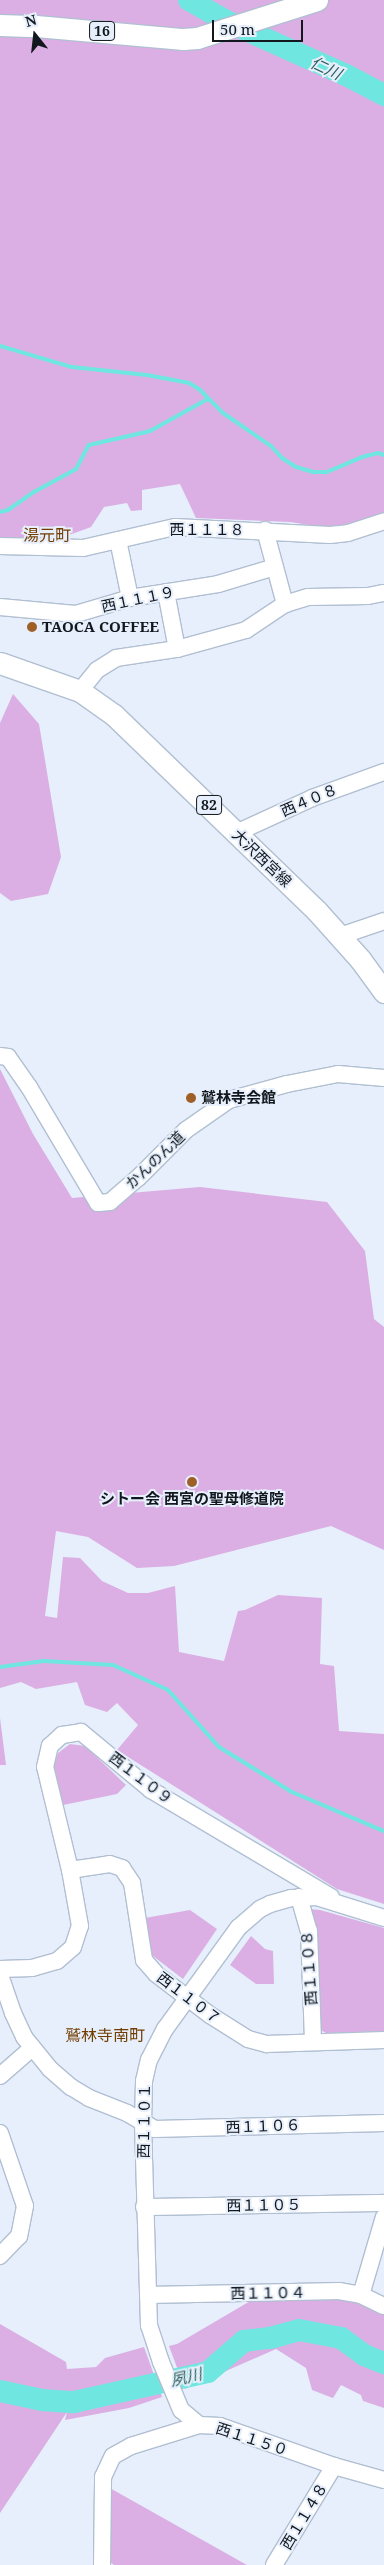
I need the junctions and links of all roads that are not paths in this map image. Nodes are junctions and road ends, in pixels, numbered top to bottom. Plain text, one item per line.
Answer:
1 (317, 0) edge
2 (0, 26) edge
3 (384, 521) edge
4 (265, 530) junction
5 (118, 540) junction
6 (0, 546) edge
7 (275, 567) junction
8 (166, 592) junction
9 (384, 593) edge
10 (130, 598) junction
11 (285, 604) junction
12 (0, 607) edge
13 (176, 649) junction
14 (0, 663) edge
15 (80, 691) junction
16 (384, 772) edge
17 (236, 833) junction
18 (384, 921) edge
19 (340, 936) junction
20 (384, 992) edge
21 (0, 1056) edge
22 (384, 1078) edge
23 (70, 1870) junction
24 (299, 1897) junction
25 (344, 1904) junction
26 (384, 1918) edge
27 (0, 1969) edge
28 (0, 1975) edge
29 (188, 1996) junction
30 (384, 2040) edge
31 (313, 2041) junction
32 (32, 2048) junction
33 (0, 2076) edge
34 (384, 2123) edge
35 (143, 2124) junction
36 (0, 2133) edge
37 (7, 2172) edge
38 (384, 2203) edge
39 (144, 2207) junction
40 (384, 2217) edge
41 (0, 2256) edge
42 (148, 2295) junction
43 (361, 2295) junction
44 (384, 2306) edge
45 (199, 2425) junction
46 (334, 2466) junction
47 (384, 2480) edge
48 (102, 2565) edge
49 (274, 2565) edge

1 - 2 main road, 16
3 - 4 street, 西１１１８
4 - 5 street, 西１１１８
4 - 7 street
5 - 6 street, 西１１１８
5 - 10 street
7 - 8 street, 西１１１９
7 - 11 street
8 - 10 street, 西１１１９
8 - 13 street
9 - 11 street
10 - 12 street, 西１１１９
11 - 13 street
13 - 15 street
14 - 15 main road, 大沢西宮線 / 82
15 - 17 main road, 大沢西宮線 / 82
16 - 17 street, 西４０８
17 - 19 main road, 大沢西宮線 / 82
18 - 19 street
19 - 20 main road, 大沢西宮線 / 82
21 - 22 street, かんのん道
23 - 25 street, 西１１０９
23 - 27 street, 西１１０９
23 - 29 street, 西１１０７
24 - 25 street, 西１１０１
24 - 29 street, 西１１０１
24 - 31 street, 西１１０８
25 - 26 street, 西１１０１
28 - 32 street, 西１１０６
29 - 31 street, 西１１０７
29 - 35 street, 西１１０１
30 - 31 street, 西１１０７
32 - 33 street
32 - 35 street, 西１１０６
34 - 35 street, 西１１０６
35 - 39 street, 西１１０１
36 - 37 street
37 - 41 street
38 - 39 street, 西１１０５
39 - 42 street, 西１１０１
40 - 43 street
42 - 43 street, 西１１０４
42 - 45 street, 西１１０１
43 - 44 street, 西１１０４
45 - 46 street, 西１１５０
45 - 48 street, 西１１５０
46 - 47 street, 西１１５０
46 - 49 street, 西１１４８

